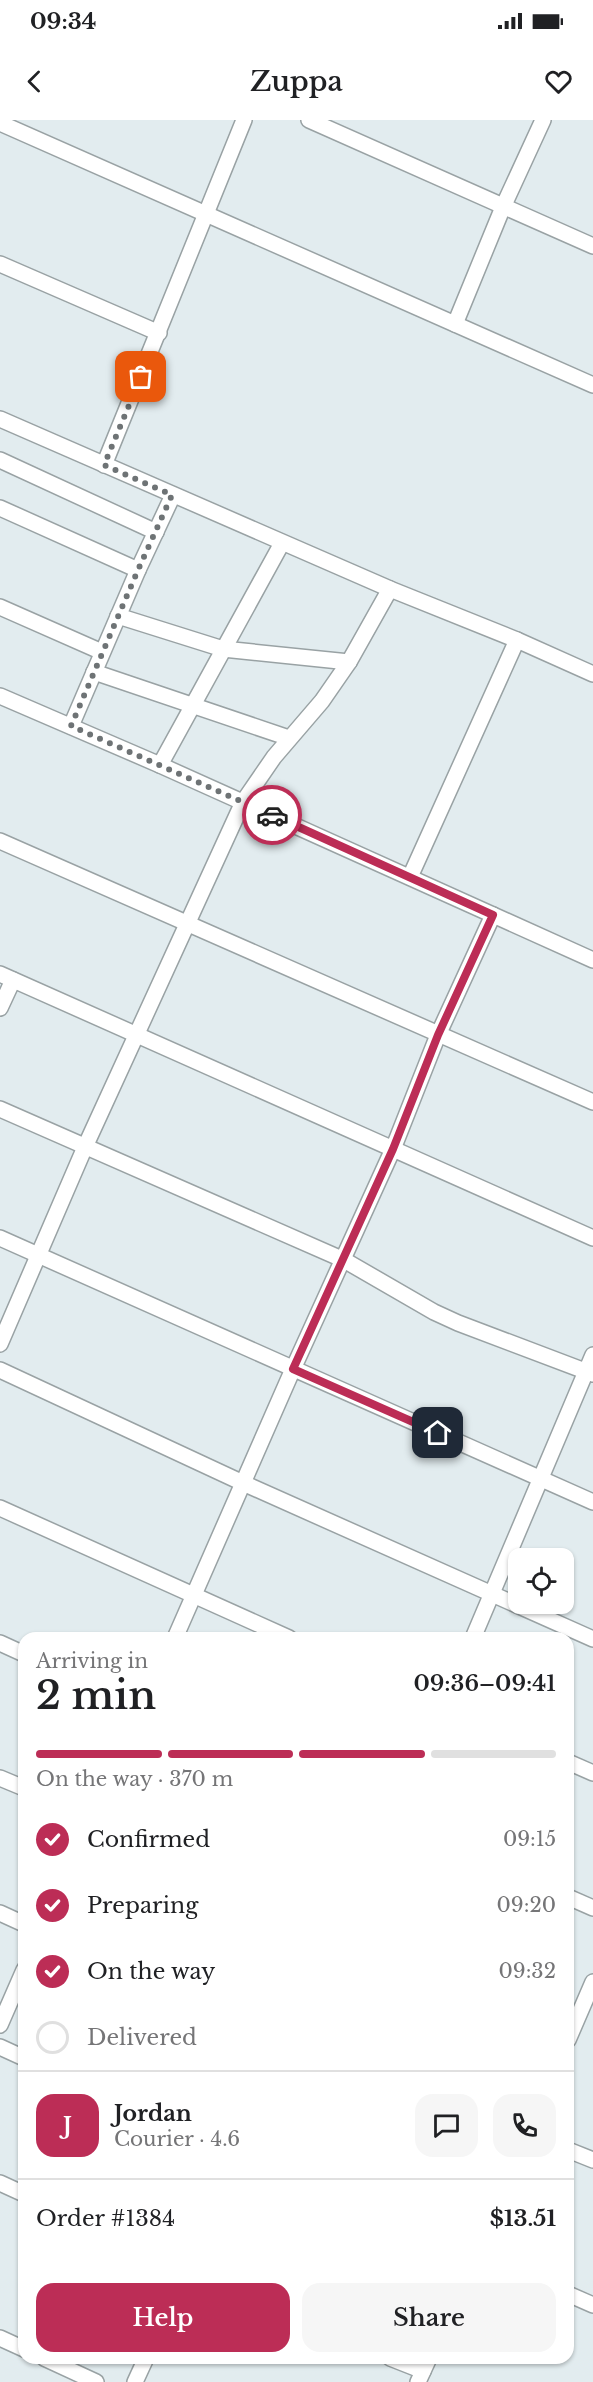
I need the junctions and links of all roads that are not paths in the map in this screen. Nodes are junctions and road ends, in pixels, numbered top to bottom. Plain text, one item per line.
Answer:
1 (244, 120) edge
2 (309, 120) edge
3 (543, 120) edge
4 (0, 123) edge
5 (503, 207) junction
6 (206, 213) junction
7 (593, 246) edge
8 (0, 264) edge
9 (455, 324) junction
10 (159, 333) junction
11 (593, 385) edge
12 (1, 422) edge
13 (0, 460) edge
14 (104, 465) junction
15 (172, 495) junction
16 (0, 508) edge
17 (156, 532) junction
18 (282, 543) junction
19 (138, 570) junction
20 (390, 589) junction
21 (0, 607) edge
22 (118, 616) junction
23 (517, 639) junction
24 (223, 649) junction
25 (102, 652) junction
26 (350, 662) junction
27 (94, 672) junction
28 (593, 674) edge
29 (0, 696) edge
30 (193, 704) junction
31 (71, 726) junction
32 (289, 738) junction
33 (160, 765) junction
34 (243, 802) junction
35 (0, 841) edge
36 (410, 877) junction
37 (493, 915) junction
38 (187, 923) junction
39 (593, 960) edge
40 (6, 977) edge
41 (0, 1008) edge
42 (136, 1034) junction
43 (438, 1035) junction
44 (593, 1102) edge
45 (0, 1109) edge
46 (85, 1147) junction
47 (393, 1149) junction
48 (0, 1238) edge
49 (593, 1238) edge
50 (39, 1255) junction
51 (344, 1260) junction
52 (0, 1344) edge
53 (593, 1355) edge
54 (293, 1369) junction
55 (0, 1370) edge
56 (589, 1372) edge
57 (541, 1479) junction
58 (243, 1482) junction
59 (593, 1502) edge
60 (0, 1508) edge
61 (493, 1594) junction
62 (194, 1595) junction
63 (178, 1632) edge
64 (276, 1632) edge
65 (476, 1632) edge
66 (593, 1639) edge
67 (0, 1643) edge
68 (18, 1651) edge
69 (574, 1765) edge
70 (593, 1773) edge
71 (0, 1778) edge
72 (18, 1786) edge
73 (574, 1900) edge
74 (593, 1908) edge
75 (0, 1913) edge
76 (18, 1921) edge
77 (593, 1982) edge
78 (18, 1984) edge
79 (586, 2017) edge
80 (0, 2025) edge
81 (574, 2029) edge
82 (0, 2047) edge
83 (18, 2055) edge
84 (574, 2152) edge
85 (593, 2160) edge
86 (0, 2183) edge
87 (18, 2191) edge
88 (574, 2297) edge
89 (593, 2305) edge
90 (0, 2338) edge
91 (18, 2346) edge
92 (57, 2364) edge
93 (143, 2364) edge
94 (406, 2364) edge
95 (423, 2370) edge
96 (96, 2382) edge
97 (135, 2382) edge

1 - 6 street
2 - 5 street
3 - 5 street
4 - 6 street
5 - 7 street
5 - 9 street
6 - 9 street
6 - 10 street
8 - 10 street
9 - 11 street
10 - 14 street
12 - 14 street
13 - 17 street
14 - 15 street
15 - 17 street
15 - 18 street
16 - 19 street
17 - 19 street
18 - 20 street
18 - 24 street
19 - 22 street
20 - 23 street
20 - 26 street
21 - 25 street
22 - 24 street
22 - 25 street
23 - 28 street
23 - 36 street
24 - 26 street
24 - 30 street
25 - 27 street
26 - 32 street
27 - 30 street
27 - 31 street
29 - 31 street
30 - 32 street
30 - 33 street
31 - 33 street
32 - 34 street
33 - 34 street
34 - 36 street
34 - 38 street
35 - 38 street
36 - 37 street
37 - 39 street
37 - 43 street
38 - 42 street
38 - 43 street
40 - 41 street
40 - 42 street
42 - 46 street
42 - 47 street
43 - 44 street
43 - 47 street
45 - 46 street
46 - 50 street
46 - 51 street
47 - 49 street
47 - 51 street
48 - 50 street
50 - 52 street
50 - 54 street
51 - 54 street
51 - 56 street
53 - 56 street
54 - 57 street
54 - 58 street
55 - 58 street
56 - 57 street
57 - 59 street
57 - 61 street
58 - 61 street
58 - 62 street
60 - 62 street
61 - 65 street
61 - 66 street
62 - 63 street
62 - 64 street
67 - 68 street
69 - 70 street
71 - 72 street
73 - 74 street
75 - 76 street
77 - 79 street
78 - 80 street
79 - 81 street
82 - 83 street
84 - 85 street
86 - 87 street
88 - 89 street
90 - 91 street
92 - 96 street
93 - 97 street
94 - 95 street

